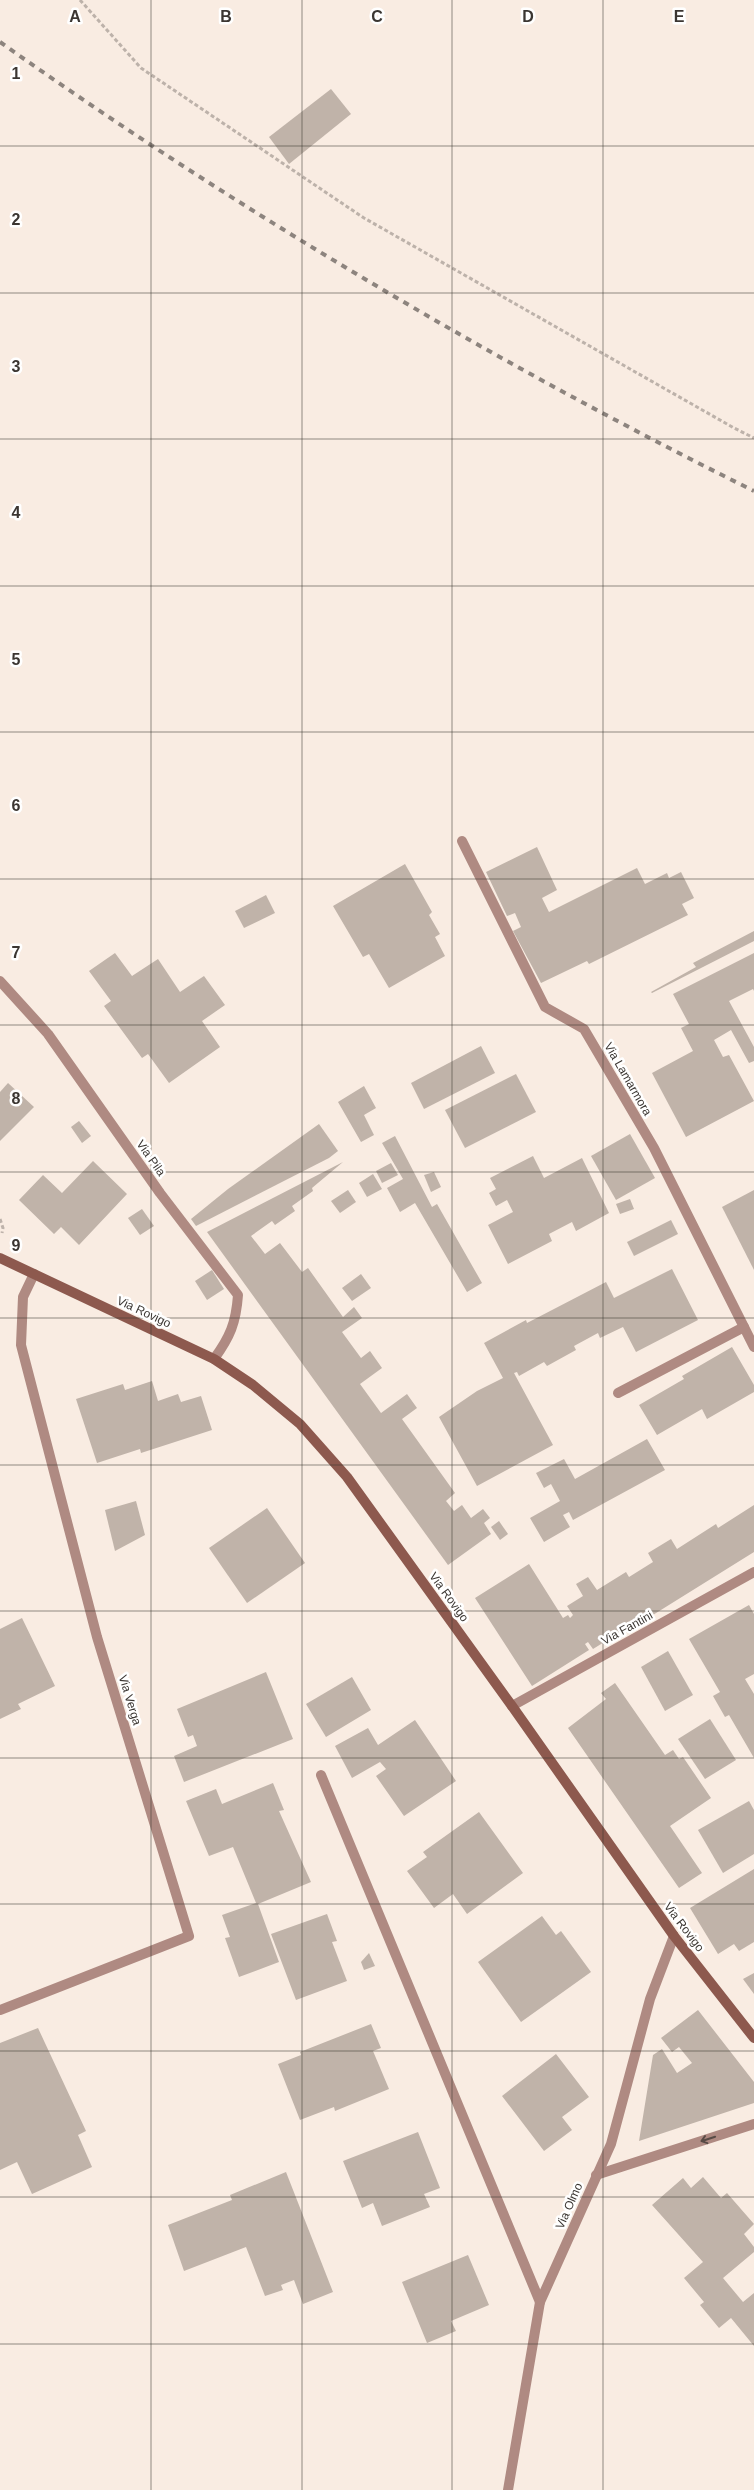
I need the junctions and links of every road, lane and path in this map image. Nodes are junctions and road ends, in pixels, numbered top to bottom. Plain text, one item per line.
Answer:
1 (80, 0) edge
2 (754, 438) edge
3 (462, 841) dead end
4 (0, 981) edge
5 (0, 1219) edge
6 (1, 1236) edge
7 (0, 1258) edge
8 (34, 1274) junction
9 (744, 1327) junction
10 (754, 1348) edge
11 (214, 1359) junction
12 (618, 1394) dead end
13 (754, 1572) edge
14 (512, 1706) junction
15 (321, 1775) dead end
16 (674, 1936) junction
17 (0, 2010) edge
18 (754, 2038) edge
19 (754, 2124) edge
20 (596, 2175) junction
21 (540, 2302) junction
22 (508, 2490) edge

1 - 2 path
3 - 9 street, Via Lamarmora
4 - 11 street, Via Pila
5 - 6 path
7 - 8 main road, Via Rovigo
8 - 11 main road, Via Rovigo
8 - 17 street, Via Verga
9 - 10 street, Via Lamarmora
9 - 12 street
11 - 14 main road, Via Rovigo
13 - 14 street, Via Fantini
14 - 16 main road, Via Rovigo
15 - 21 street
16 - 18 main road, Via Rovigo
16 - 20 street, Via Olmo
19 -> 20 street
20 - 21 street, Via Olmo
21 - 22 street, Via Olmo

